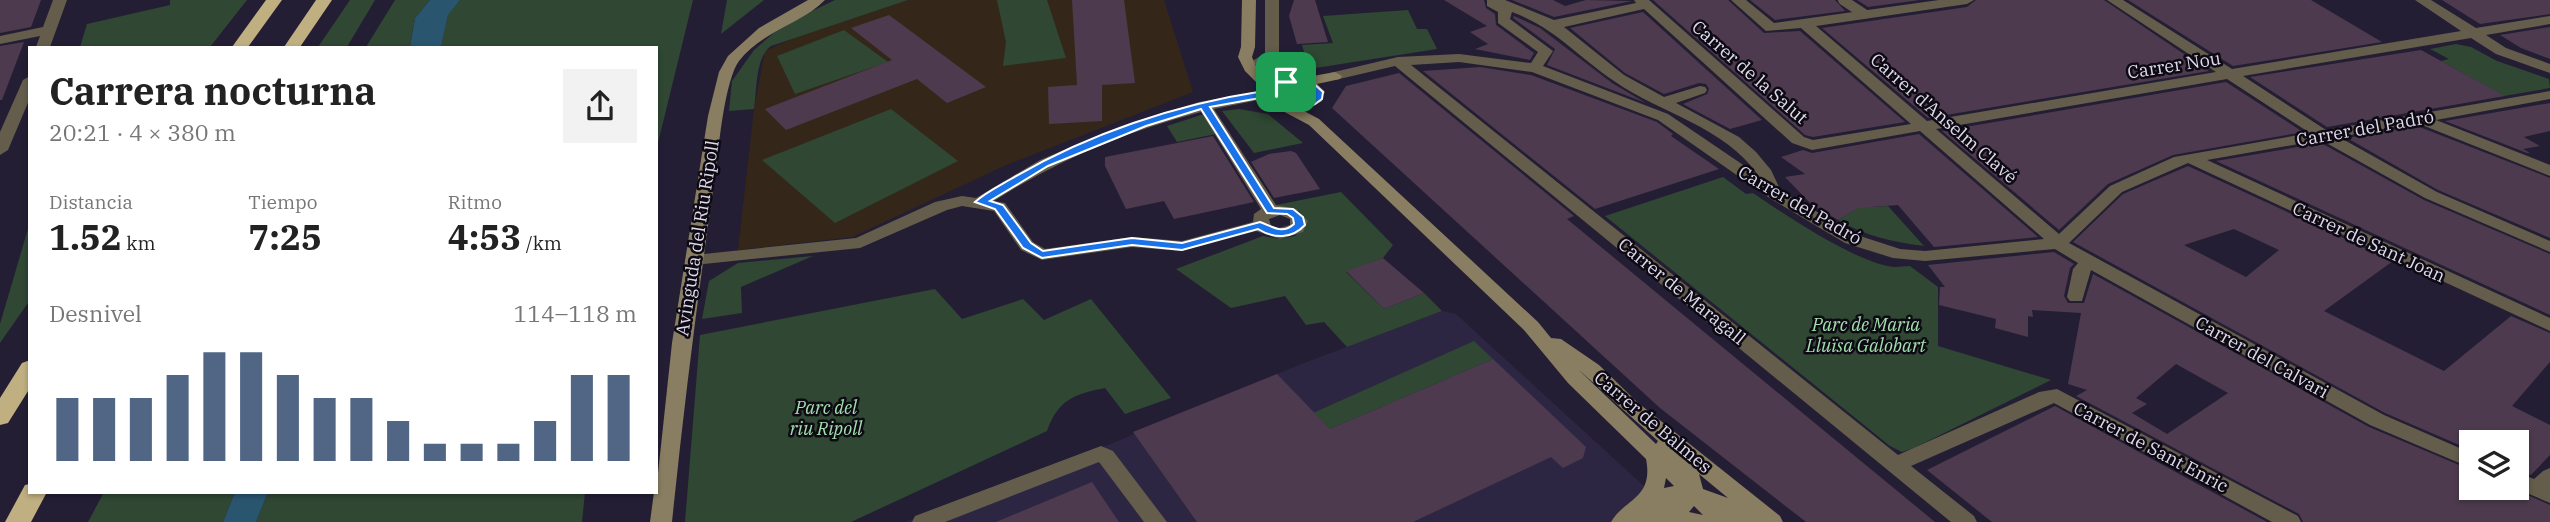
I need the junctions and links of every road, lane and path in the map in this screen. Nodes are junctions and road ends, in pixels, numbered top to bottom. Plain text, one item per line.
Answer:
1 (60, 0) edge
2 (274, 0) edge
3 (324, 0) edge
4 (818, 0) edge
5 (1249, 0) edge
6 (1272, 0) edge
7 (1487, 0) edge
8 (1494, 0) edge
9 (1738, 0) edge
10 (1843, 0) edge
11 (1967, 0) edge
12 (2114, 0) edge
13 (2423, 0) edge
14 (1643, 3) edge
15 (1864, 14) junction
16 (2550, 20) edge
17 (1804, 23) junction
18 (1552, 24) junction
19 (50, 30) junction
20 (2472, 33) junction
21 (0, 40) edge
22 (43, 46) edge
23 (241, 46) edge
24 (293, 46) edge
25 (1248, 47) junction
26 (1398, 61) junction
27 (1258, 62) junction
28 (1535, 68) junction
29 (2550, 69) edge
30 (2231, 75) junction
31 (1335, 76) junction
32 (1299, 82) junction
33 (28, 85) edge
34 (1267, 87) junction
35 (1700, 90) dead end
36 (2550, 95) edge
37 (1317, 97) junction
38 (1664, 102) junction
39 (1203, 105) junction
40 (1287, 108) junction
41 (2421, 119) junction
42 (1314, 122) junction
43 (1924, 126) junction
44 (2324, 135) junction
45 (1804, 144) joint
46 (0, 150) edge
47 (2189, 158) junction
48 (2550, 171) edge
49 (1774, 194) junction
50 (981, 202) junction
51 (2059, 243) junction
52 (2550, 247) edge
53 (694, 260) junction
54 (2090, 262) junction
55 (2076, 297) dead end
56 (2550, 325) edge
57 (1531, 326) junction
58 (28, 371) edge
59 (1630, 407) junction
60 (0, 417) edge
61 (1656, 456) junction
62 (2459, 456) edge
63 (1895, 465) junction
64 (1692, 492) junction
65 (33, 494) edge
66 (1653, 513) edge
67 (18, 522) edge
68 (661, 522) edge
69 (923, 522) edge
70 (1156, 522) edge
71 (1622, 522) edge
72 (1700, 522) edge
73 (1724, 522) edge
74 (1750, 522) edge
75 (1772, 522) edge
76 (1966, 522) edge
77 (2290, 522) edge

1 - 19 street
2 - 23 highway
3 - 24 highway
4 - 53 main road, Avinguda del Riu Ripoll
5 - 25 main road
6 - 27 street
7 - 28 street
8 - 18 street
9 - 17 street
10 - 15 lane
11 - 15 street
12 - 30 street
13 - 20 street
14 - 18 street
14 - 45 street, Carrer de la Salut
15 - 17 street
16 - 20 street, Carrer Nou
17 - 43 street, Carrer d'Anselm Clavé
18 - 38 street
19 - 21 street
19 - 22 street
20 - 29 street
20 - 30 street, Carrer Nou
25 - 27 main road
25 - 34 main road
26 - 28 street, Carrer del Padró
26 - 31 street, Carrer del Padró
26 - 63 street, Carrer de Maragall
27 - 32 main road
28 - 49 street, Carrer del Padró
30 - 43 street, Carrer Nou
30 - 44 street
31 - 32 main road, Carrer del Padró
31 - 37 main road, Carrer del Padró
32 - 34 main road, Carrer del Padró
32 - 37 main road
33 - 46 street
34 - 39 street
34 - 40 main road, Carrer de Balmes
35 - 38 street
36 - 41 street, Carrer del Padró
37 - 40 main road
37 - 42 main road
38 - 49 street
39 - 50 street
39 - 50 street
40 - 42 main road, Carrer de Balmes
41 - 44 street, Carrer del Padró
41 - 48 street
42 - 57 main road, Carrer de Balmes
43 - 45 street, Carrer Nou
43 - 51 street, Carrer d'Anselm Clavé
44 - 47 street, Carrer del Padró
44 - 52 street
47 - 51 street, Carrer del Padró
47 - 56 street, Carrer de Sant Joan
49 - 51 street, Carrer del Padró
50 - 53 street
51 - 54 street, Carrer del Calvari
53 - 68 main road, Avinguda del Riu Ripoll
54 - 55 street
54 - 62 street, Carrer del Calvari
57 - 59 main road, Carrer de Balmes
57 - 61 main road, Carrer de Balmes
58 - 60 highway
59 - 64 main road
59 - 75 main road, Carrer de Balmes
61 - 64 main road, Carrer de Balmes
61 - 66 main road
63 - 76 street, Carrer de Maragall
63 - 77 street, Carrer de Sant Enric
64 - 66 main road
64 - 73 main road, Carrer de Balmes
64 - 74 main road
65 - 67 highway
66 - 71 main road
66 - 72 main road
69 - 70 street

